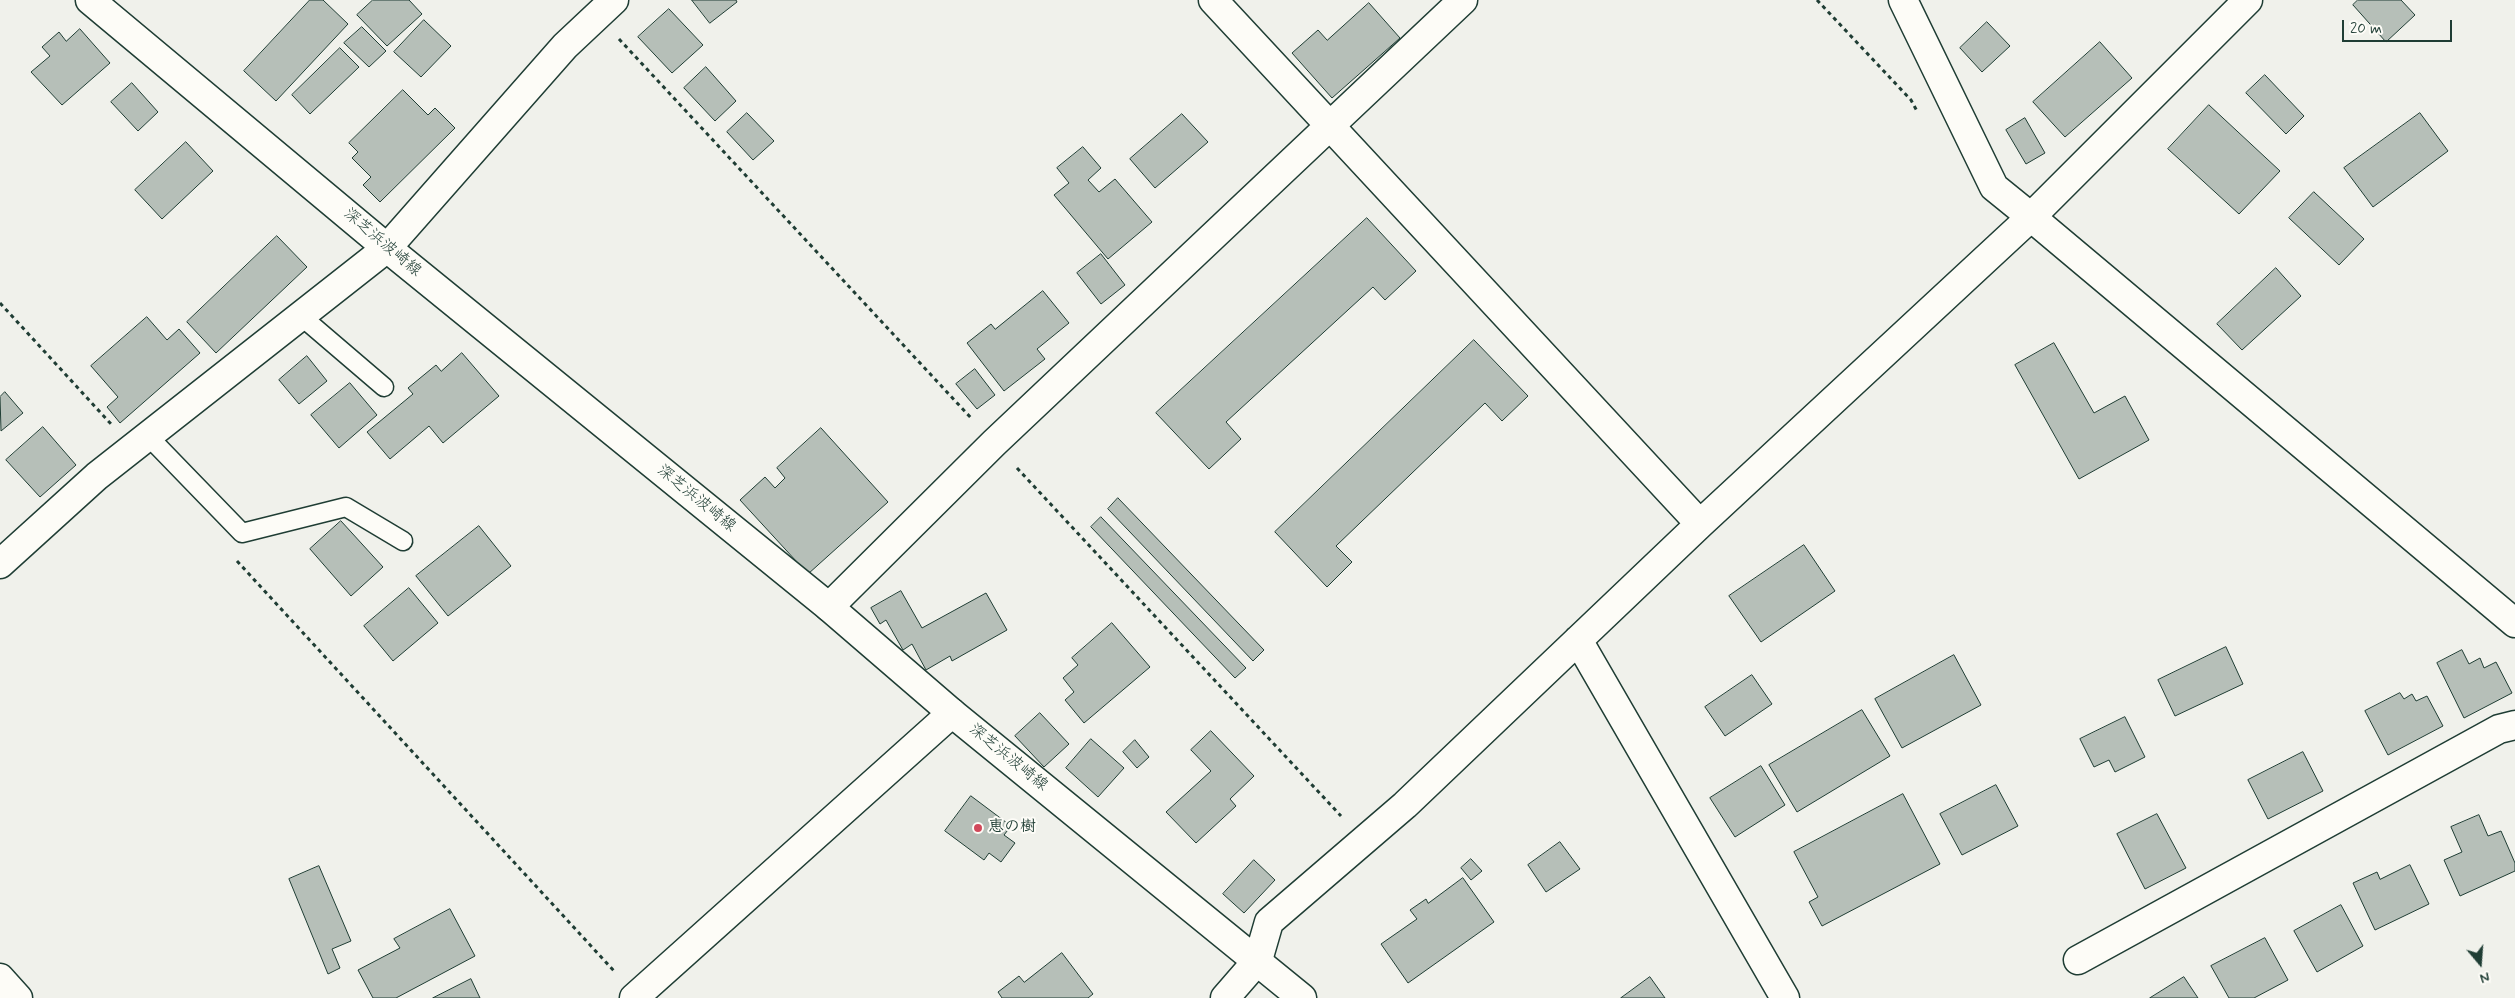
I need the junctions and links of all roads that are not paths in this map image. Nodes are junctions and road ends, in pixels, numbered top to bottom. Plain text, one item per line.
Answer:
1 (90, 0) edge
2 (614, 0) edge
3 (1213, 0) edge
4 (1463, 0) edge
5 (1903, 0) edge
6 (2248, 0) edge
7 (1330, 127) junction
8 (2031, 217) junction
9 (387, 248) junction
10 (301, 316) junction
11 (384, 387) dead end
12 (140, 442) junction
13 (1700, 524) junction
14 (403, 541) dead end
15 (0, 564) edge
16 (829, 607) junction
17 (2515, 623) edge
18 (1578, 640) junction
19 (952, 713) junction
20 (2515, 725) edge
21 (1258, 960) junction
22 (2078, 960) dead end
23 (0, 978) edge
24 (636, 997) edge
25 (18, 998) edge
26 (1225, 998) edge
27 (1302, 998) edge
28 (1785, 998) edge

1 - 9 street, 深芝浜波崎線
2 - 9 street
3 - 7 street
4 - 7 street
5 - 8 street
6 - 8 street
7 - 13 street
7 - 16 street
8 - 13 street
8 - 17 street
9 - 10 street
9 - 16 street, 深芝浜波崎線
10 - 11 lane
10 - 12 street
12 - 14 lane
12 - 15 street
13 - 18 street
16 - 19 street, 深芝浜波崎線
18 - 21 street
18 - 28 street
19 - 21 street, 深芝浜波崎線
19 - 24 street
20 - 22 street
21 - 26 street
21 - 27 street, 深芝浜波崎線
23 - 25 street

